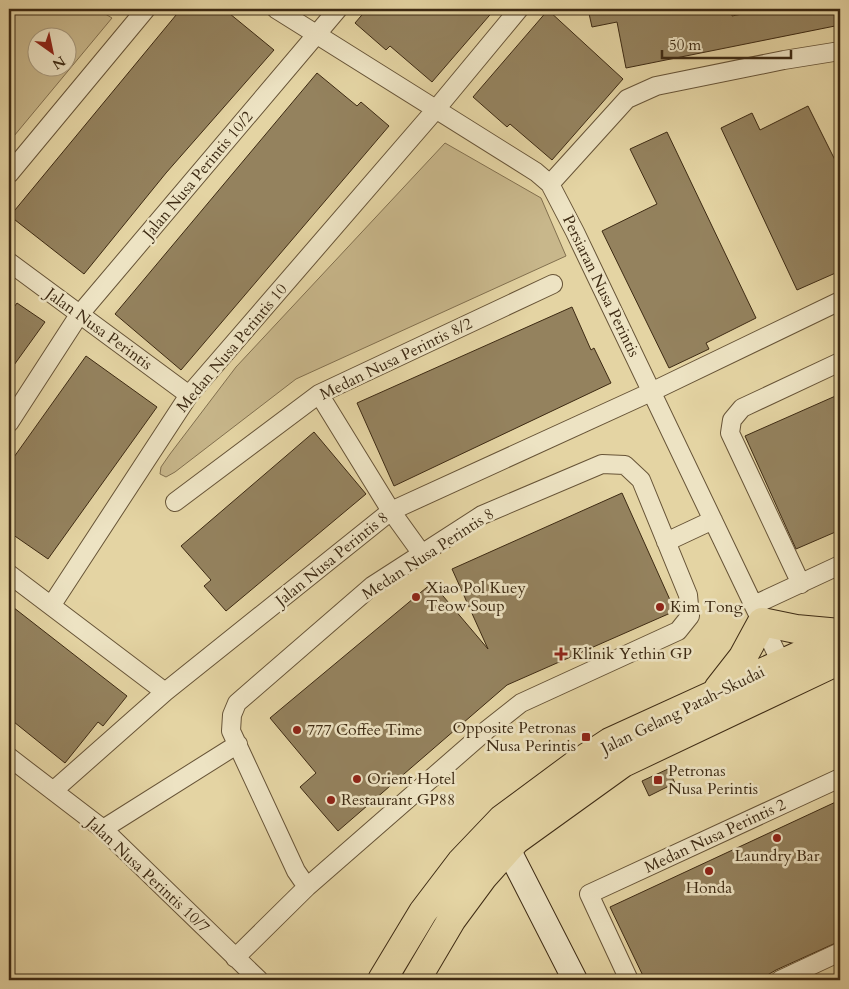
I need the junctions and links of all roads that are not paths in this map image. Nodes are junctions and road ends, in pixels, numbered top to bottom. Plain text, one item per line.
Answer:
1 (146, 9) edge
2 (276, 9) edge
3 (338, 9) edge
4 (518, 9) edge
5 (317, 34) junction
6 (840, 51) edge
7 (437, 108) junction
8 (9, 174) edge
9 (550, 184) junction
10 (9, 262) edge
11 (553, 284) dead end
12 (840, 301) edge
13 (79, 315) junction
14 (840, 362) edge
15 (652, 392) junction
16 (319, 394) junction
17 (189, 395) junction
18 (9, 423) edge
19 (175, 502) dead end
20 (392, 511) junction
21 (713, 520) junction
22 (666, 542) junction
23 (422, 554) junction
24 (840, 565) edge
25 (9, 574) edge
26 (801, 584) junction
27 (51, 606) junction
28 (758, 613) junction
29 (840, 635) edge
30 (840, 660) edge
31 (786, 673) junction
32 (166, 692) junction
33 (715, 692) junction
34 (234, 738) junction
35 (9, 757) edge
36 (840, 778) edge
37 (53, 791) junction
38 (103, 829) junction
39 (508, 849) junction
40 (307, 887) junction
41 (840, 952) edge
42 (235, 958) junction
43 (259, 980) edge
44 (382, 980) edge
45 (416, 980) edge
46 (574, 980) edge
47 (629, 980) edge
48 (780, 980) edge

1 - 8 street
2 - 5 street, Persiaran Nusa Perintis
3 - 5 street, Jalan Nusa Perintis 10/2
4 - 7 street, Medan Nusa Perintis 10
5 - 7 street, Persiaran Nusa Perintis
5 - 13 street, Jalan Nusa Perintis 10/2
6 - 9 street
7 - 9 street, Persiaran Nusa Perintis
7 - 17 street, Medan Nusa Perintis 10
9 - 15 street, Persiaran Nusa Perintis
10 - 13 street, Jalan Nusa Perintis
11 - 16 street, Medan Nusa Perintis 8/2
12 - 15 street, Jalan Nusa Perintis 8
13 - 17 street, Jalan Nusa Perintis
13 - 18 street, Jalan Nusa Perintis 10/2
14 - 26 street
15 - 20 street, Jalan Nusa Perintis 8
15 - 21 street, Persiaran Nusa Perintis
16 - 19 street, Medan Nusa Perintis 8/2
16 - 20 street
17 - 27 street, Medan Nusa Perintis 10
20 - 23 street
20 - 32 street, Jalan Nusa Perintis 8
21 - 22 street
21 - 28 street, Persiaran Nusa Perintis
22 - 23 street, Medan Nusa Perintis 8
22 - 40 street
23 - 34 street, Medan Nusa Perintis 8
24 - 26 street
25 - 27 street
26 - 28 street
27 - 32 street
28 - 29 main road
28 - 31 street, Persiaran Nusa Perintis
28 - 33 main road
29 - 31 main road, Jalan Gelang Patah-Skudai
30 - 31 main road, Jalan Gelang Patah-Skudai
31 - 33 main road, Jalan Gelang Patah-Skudai
31 - 39 main road, Jalan Gelang Patah-Skudai
32 - 37 street, Jalan Nusa Perintis 8
33 - 44 main road, Jalan Gelang Patah-Skudai
34 - 38 street
34 - 40 street
35 - 37 street, Jalan Nusa Perintis 10/7
36 - 47 street, Medan Nusa Perintis 2
37 - 38 street, Jalan Nusa Perintis 10/7
38 - 42 street, Jalan Nusa Perintis 10/7
39 - 45 main road, Jalan Gelang Patah-Skudai
39 - 46 street
40 - 42 street
41 - 48 street
42 - 43 street, Jalan Nusa Perintis 10/7

